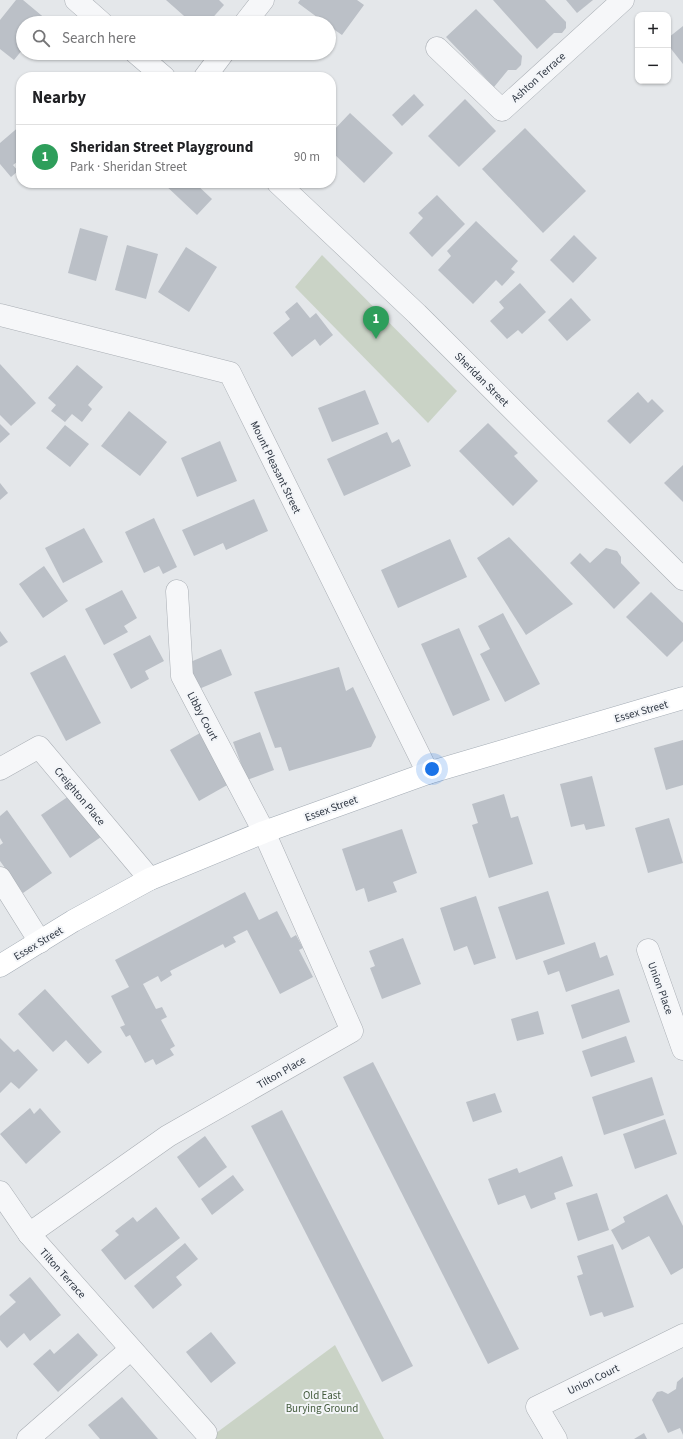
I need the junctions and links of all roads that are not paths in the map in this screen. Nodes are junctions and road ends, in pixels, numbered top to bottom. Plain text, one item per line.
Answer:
1 (76, 0) edge
2 (263, 0) edge
3 (623, 0) edge
4 (94, 16) edge
5 (251, 16) edge
6 (437, 48) dead end
7 (144, 60) edge
8 (218, 60) edge
9 (158, 72) edge
10 (209, 72) edge
11 (283, 188) edge
12 (0, 315) edge
13 (683, 579) edge
14 (177, 591) dead end
15 (683, 698) edge
16 (0, 768) edge
17 (428, 773) junction
18 (264, 832) junction
19 (0, 878) edge
20 (150, 879) junction
21 (40, 942) junction
22 (648, 950) dead end
23 (0, 966) edge
24 (683, 1049) edge
25 (0, 1192) edge
26 (28, 1234) junction
27 (683, 1335) edge
28 (131, 1349) junction
29 (206, 1433) dead end
30 (28, 1439) edge
31 (556, 1439) edge

1 - 4 street
2 - 5 street
3 - 6 street, Ashton Terrace
7 - 9 street
8 - 10 street
11 - 13 street, Sheridan Street
12 - 17 street, Mount Pleasant Street
14 - 18 street, Libby Court
15 - 17 main road, Essex Street
16 - 20 street, Creighton Place
17 - 18 main road, Essex Street
18 - 20 main road, Essex Street
18 - 26 street, Tilton Place
19 - 21 street
20 - 21 main road, Essex Street
21 - 23 main road, Essex Street
22 - 24 street, Union Place
25 - 26 street, Tilton Terrace
26 - 28 street, Tilton Terrace
27 - 31 street, Union Court
28 - 29 street, Tilton Terrace
28 - 30 street

